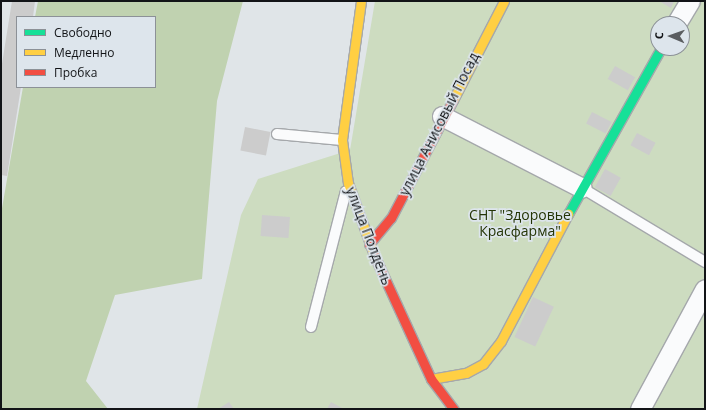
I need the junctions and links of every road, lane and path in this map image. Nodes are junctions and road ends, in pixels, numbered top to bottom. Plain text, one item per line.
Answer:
1 (361, 1) edge
2 (504, 1) edge
3 (690, 1) edge
4 (681, 16) edge
5 (656, 56) edge
6 (442, 116) junction
7 (277, 134) dead end
8 (342, 140) junction
9 (348, 183) junction
10 (582, 188) junction
11 (369, 244) junction
12 (705, 262) edge
13 (705, 289) edge
14 (311, 327) dead end
15 (431, 379) junction
16 (454, 409) edge
17 (640, 409) edge

1 - 8 street, улица Полдень
2 - 6 street, улица Анисовый Посад
3 - 4 street
5 - 10 street
6 - 10 street
6 - 11 street, улица Анисовый Посад
7 - 8 lane
8 - 9 street, улица Полдень
9 - 11 street, улица Полдень
9 - 14 lane
10 - 12 lane
10 - 15 street
11 - 15 street, улица Полдень
13 - 17 street
15 - 16 street, улица Полдень

